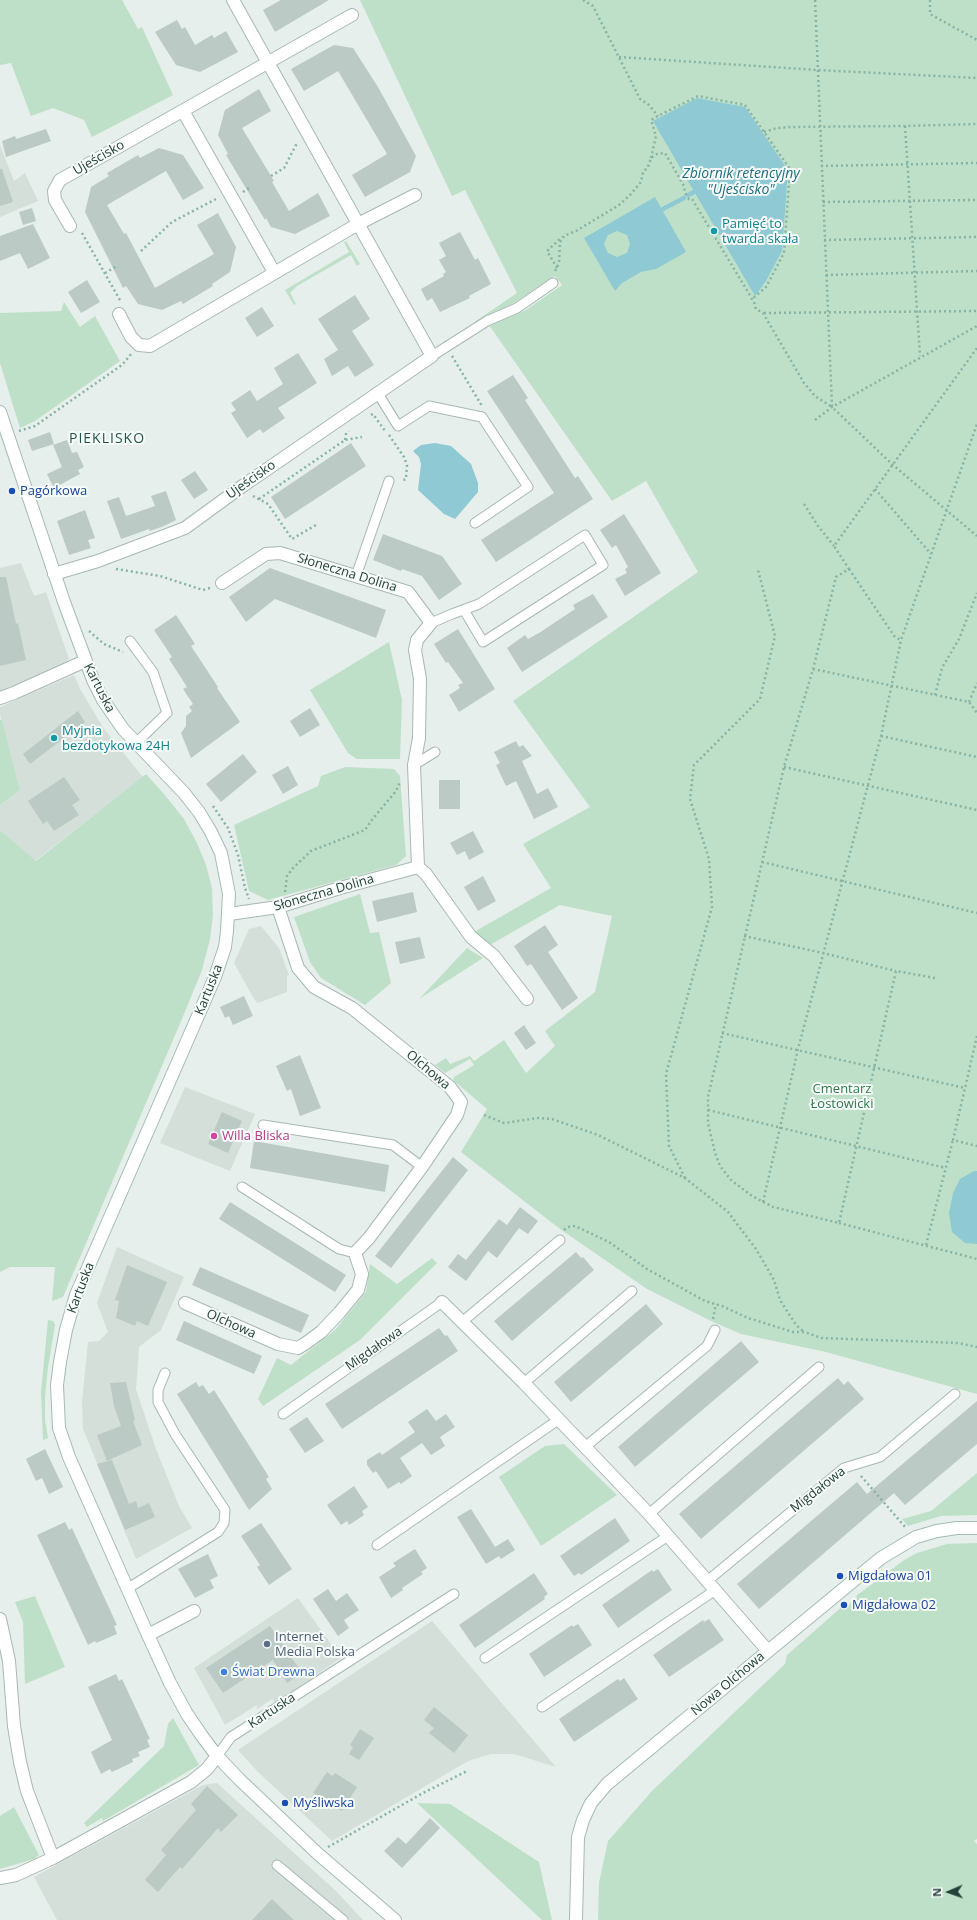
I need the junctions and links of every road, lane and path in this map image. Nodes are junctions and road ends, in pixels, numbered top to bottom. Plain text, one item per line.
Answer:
1 (233, 0) edge
2 (584, 0) edge
3 (815, 0) edge
4 (930, 0) edge
5 (352, 15) dead end
6 (977, 40) edge
7 (619, 57) junction
8 (267, 61) junction
9 (817, 70) junction
10 (977, 78) edge
11 (183, 111) junction
12 (658, 116) junction
13 (977, 124) edge
14 (819, 126) junction
15 (905, 126) junction
16 (764, 132) junction
17 (308, 134) junction
18 (651, 158) junction
19 (977, 164) edge
20 (907, 165) junction
21 (821, 166) junction
22 (271, 176) dead end
23 (229, 192) junction
24 (415, 195) dead end
25 (909, 200) junction
26 (977, 200) edge
27 (823, 202) junction
28 (358, 224) junction
29 (75, 228) joint
30 (564, 236) junction
31 (977, 237) edge
32 (912, 238) junction
33 (824, 240) junction
34 (141, 251) dead end
35 (117, 266) dead end
36 (977, 270) edge
37 (274, 272) junction
38 (915, 272) junction
39 (105, 273) junction
40 (826, 275) junction
41 (553, 283) dead end
42 (752, 299) junction
43 (121, 310) joint
44 (917, 310) junction
45 (977, 311) edge
46 (828, 312) junction
47 (763, 313) junction
48 (977, 326) edge
49 (139, 344) junction
50 (977, 348) edge
51 (432, 356) junction
52 (920, 356) junction
53 (454, 358) dead end
54 (377, 392) junction
55 (832, 407) junction
56 (0, 412) edge
57 (369, 416) dead end
58 (482, 417) junction
59 (815, 420) dead end
60 (977, 424) edge
61 (354, 427) dead end
62 (16, 432) dead end
63 (362, 437) dead end
64 (345, 440) junction
65 (893, 465) junction
66 (389, 481) joint
67 (875, 489) junction
68 (250, 494) dead end
69 (259, 499) junction
70 (804, 504) dead end
71 (946, 510) junction
72 (475, 523) dead end
73 (316, 525) dead end
74 (977, 536) edge
75 (834, 546) junction
76 (931, 554) junction
77 (98, 561) junction
78 (849, 569) junction
79 (758, 570) dead end
80 (54, 574) junction
81 (356, 576) junction
82 (222, 583) joint
83 (977, 593) edge
84 (464, 610) junction
85 (431, 623) junction
86 (85, 628) dead end
87 (901, 640) junction
88 (130, 641) dead end
89 (141, 656) junction
90 (85, 661) junction
91 (813, 669) junction
92 (977, 683) edge
93 (892, 685) junction
94 (935, 695) junction
95 (0, 698) edge
96 (969, 702) junction
97 (977, 713) edge
98 (880, 736) junction
99 (136, 742) junction
100 (435, 752) dead end
101 (977, 757) edge
102 (414, 765) junction
103 (784, 767) junction
104 (868, 785) junction
105 (977, 810) edge
106 (762, 862) junction
107 (418, 867) junction
108 (841, 882) junction
109 (282, 906) junction
110 (977, 913) edge
111 (230, 914) junction
112 (744, 936) junction
113 (823, 953) junction
114 (896, 970) junction
115 (935, 978) dead end
116 (527, 999) dead end
117 (722, 1033) junction
118 (977, 1036) edge
119 (798, 1049) junction
120 (873, 1067) junction
121 (965, 1088) junction
122 (708, 1110) junction
123 (484, 1115) dead end
124 (263, 1125) dead end
125 (779, 1128) junction
126 (953, 1140) junction
127 (855, 1144) junction
128 (977, 1146) edge
129 (422, 1167) junction
130 (946, 1168) junction
131 (685, 1178) junction
132 (242, 1187) dead end
133 (763, 1202) junction
134 (839, 1223) junction
135 (560, 1240) joint
136 (926, 1245) junction
137 (355, 1253) junction
138 (977, 1259) edge
139 (632, 1291) dead end
140 (442, 1302) joint
141 (185, 1303) dead end
142 (462, 1322) junction
143 (715, 1330) dead end
144 (805, 1332) junction
145 (977, 1347) edge
146 (819, 1367) dead end
147 (165, 1373) dead end
148 (524, 1383) junction
149 (954, 1394) dead end
150 (283, 1414) dead end
151 (558, 1420) junction
152 (585, 1447) junction
153 (857, 1464) junction
154 (649, 1514) junction
155 (906, 1528) dead end
156 (977, 1528) edge
157 (668, 1536) junction
158 (377, 1545) dead end
159 (710, 1586) junction
160 (127, 1589) junction
161 (454, 1594) dead end
162 (194, 1611) dead end
163 (0, 1619) edge
164 (148, 1635) junction
165 (768, 1651) junction
166 (485, 1658) dead end
167 (542, 1707) dead end
168 (217, 1756) junction
169 (468, 1771) dead end
170 (317, 1853) junction
171 (53, 1858) junction
172 (277, 1865) dead end
173 (0, 1878) edge
174 (343, 1920) edge
175 (395, 1920) edge
176 (576, 1920) edge

1 - 8 street
2 - 7 path
3 - 9 path
4 - 6 path
5 - 8 street, Ujeścisko
7 - 9 path
7 - 12 path
8 - 11 street, Ujeścisko
8 - 17 street
9 - 10 path
9 - 14 path
11 - 23 street
11 - 29 street, Ujeścisko
12 - 16 path
12 - 18 path
13 - 15 path
14 - 15 path
14 - 16 path
14 - 21 path
15 - 20 path
16 - 42 path
17 - 22 path
17 - 28 street
18 - 30 path
18 - 42 path
19 - 20 path
20 - 21 path
20 - 25 path
21 - 27 path
23 - 34 path
23 - 37 street
24 - 28 street
25 - 26 path
25 - 27 path
25 - 32 path
27 - 33 path
28 - 37 street
28 - 51 street
29 - 39 path
30 - 30 path
31 - 32 path
32 - 33 path
32 - 38 path
33 - 40 path
35 - 39 path
36 - 38 path
37 - 49 street
38 - 40 path
38 - 44 path
39 - 43 path
40 - 46 path
41 - 51 lane, Ujeścisko
42 - 47 path
43 - 49 street
44 - 45 path
44 - 46 path
44 - 52 path
46 - 47 path
46 - 55 path
47 - 55 path
48 - 52 path
49 - 62 path
50 - 65 path
51 - 54 street, Ujeścisko
52 - 55 path
53 - 58 path
54 - 58 lane
54 - 77 street, Ujeścisko
55 - 59 path
55 - 65 path
56 - 80 street, Kartuska
57 - 66 path
58 - 72 lane
60 - 71 path
61 - 64 path
63 - 64 path
64 - 69 path
65 - 67 path
65 - 71 path
66 - 81 lane
67 - 75 path
67 - 76 path
68 - 69 path
69 - 73 path
70 - 75 path
71 - 74 path
71 - 76 path
75 - 78 path
76 - 87 path
77 - 80 street, Ujeścisko
77 - 82 path
78 - 87 path
78 - 91 path
79 - 131 path
80 - 90 street, Kartuska
81 - 82 street, Słoneczna Dolina
81 - 85 street, Słoneczna Dolina
83 - 94 path
84 - 84 lane
84 - 85 lane
85 - 102 street
86 - 89 path
87 - 93 path
88 - 89 lane
89 - 99 lane
90 - 95 street
90 - 99 street, Kartuska
91 - 93 path
91 - 103 path
92 - 96 path
93 - 94 path
93 - 98 path
94 - 96 path
96 - 97 path
98 - 101 path
98 - 104 path
99 - 111 street, Kartuska
100 - 102 lane
102 - 107 street
102 - 109 path
103 - 104 path
103 - 106 path
104 - 105 path
104 - 108 path
106 - 108 path
106 - 112 path
107 - 109 street, Słoneczna Dolina
107 - 116 street
108 - 110 path
108 - 113 path
109 - 111 street, Słoneczna Dolina
109 - 129 street, Olchowa
111 - 160 street, Kartuska
112 - 113 path
112 - 117 path
113 - 114 path
113 - 119 path
114 - 115 path
114 - 120 path
117 - 119 path
117 - 122 path
118 - 121 path
119 - 120 path
119 - 125 path
120 - 121 path
120 - 127 path
121 - 126 path
122 - 125 path
122 - 133 path
123 - 131 path
124 - 129 lane
125 - 127 path
125 - 133 path
126 - 128 path
126 - 130 path
127 - 130 path
127 - 134 path
129 - 137 street, Olchowa
130 - 136 path
131 - 144 path
132 - 137 lane
133 - 134 path
134 - 136 path
135 - 142 lane
135 - 144 path
136 - 138 path
137 - 141 street, Olchowa
139 - 148 lane
140 - 142 street, Migdałowa
140 - 150 lane, Migdałowa
142 - 148 street, Migdałowa
143 - 152 lane
144 - 145 path
146 - 154 lane
147 - 160 lane
148 - 151 street, Migdałowa
149 - 153 lane, Migdałowa
151 - 152 street, Migdałowa
151 - 158 lane
152 - 154 street, Migdałowa
153 - 155 path
153 - 159 lane, Migdałowa
154 - 157 street, Migdałowa
156 - 165 street, Nowa Olchowa
157 - 159 street, Migdałowa
157 - 166 lane
159 - 165 street, Migdałowa
159 - 167 lane, Migdałowa
160 - 164 street, Kartuska
161 - 168 lane, Kartuska
162 - 164 street
163 - 171 street
164 - 168 street, Kartuska
165 - 176 street, Nowa Olchowa
168 - 170 street, Kartuska
168 - 171 street
169 - 170 path
170 - 175 street, Kartuska
171 - 173 street
172 - 174 lane

